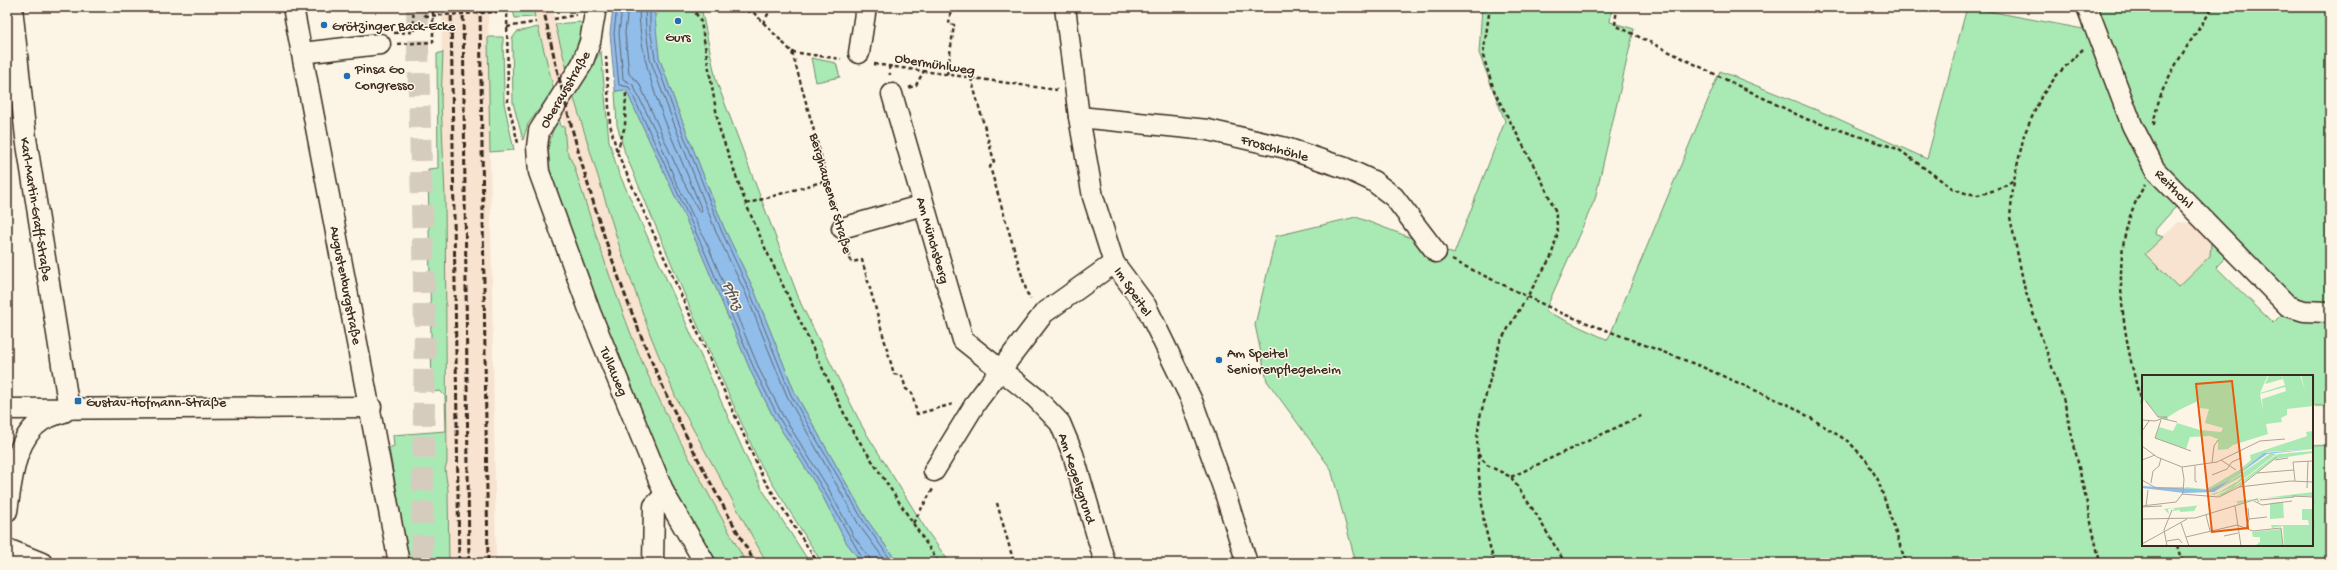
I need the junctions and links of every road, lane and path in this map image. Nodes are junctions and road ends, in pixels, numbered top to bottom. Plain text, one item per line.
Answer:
1 (12, 7) edge
2 (293, 7) edge
3 (413, 7) edge
4 (424, 7) edge
5 (433, 7) edge
6 (497, 7) edge
7 (507, 7) edge
8 (660, 7) edge
9 (692, 7) edge
10 (712, 7) edge
11 (772, 7) edge
12 (866, 7) edge
13 (951, 7) edge
14 (1064, 7) edge
15 (1490, 7) edge
16 (1617, 7) edge
17 (2087, 7) edge
18 (2213, 7) edge
19 (596, 11) edge
20 (554, 19) dead end
21 (536, 22) dead end
22 (763, 23) junction
23 (507, 27) junction
24 (2097, 34) junction
25 (383, 39) junction
26 (792, 52) junction
27 (302, 53) junction
28 (606, 55) dead end
29 (856, 58) junction
30 (947, 75) junction
31 (971, 78) junction
32 (626, 90) dead end
33 (1076, 93) junction
34 (892, 94) dead end
35 (1079, 117) junction
36 (2155, 130) dead end
37 (520, 151) dead end
38 (617, 152) junction
39 (2155, 170) junction
40 (539, 172) joint
41 (828, 180) junction
42 (2014, 180) junction
43 (746, 204) junction
44 (923, 205) junction
45 (842, 228) junction
46 (1436, 252) joint
47 (1114, 263) junction
48 (1527, 296) junction
49 (2327, 312) dead end
50 (1044, 313) junction
51 (1000, 371) junction
52 (977, 402) junction
53 (371, 407) junction
54 (2142, 407) edge
55 (7, 409) edge
56 (69, 409) junction
57 (1643, 415) dead end
58 (1477, 454) junction
59 (934, 471) joint
60 (1511, 477) junction
61 (665, 495) junction
62 (997, 503) dead end
63 (7, 511) edge
64 (913, 523) junction
65 (2178, 546) edge
66 (7, 549) edge
67 (42, 563) edge
68 (400, 563) edge
69 (654, 563) edge
70 (705, 563) edge
71 (818, 563) edge
72 (939, 563) edge
73 (1014, 563) edge
74 (1105, 563) edge
75 (1247, 563) edge
76 (1494, 563) edge
77 (1565, 563) edge
78 (1906, 563) edge
79 (2100, 563) edge
80 (2183, 563) edge

1 - 56 street, Karl-Martin-Graff-Straße
2 - 27 street, Augustenburgstraße
3 - 25 path
4 - 6 path, bridge
5 - 25 path
7 - 23 path
8 - 19 path
9 - 43 path
10 - 22 path
11 - 22 path
12 - 29 street
13 - 30 path
14 - 33 street, Im Speitel
15 - 48 path
16 - 42 path
17 - 24 street, Reithohl
18 - 36 path
19 - 20 path
19 - 40 street, Oberausstraße
21 - 23 path
22 - 26 path
23 - 37 path
24 - 39 street, Reithohl
24 - 42 path
25 - 27 street
26 - 29 path, Obermühlweg
26 - 41 path, Berghausener Straße
27 - 53 street, Augustenburgstraße
28 - 38 path
29 - 30 path, Obermühlweg
30 - 31 path, Obermühlweg
31 - 33 path, Obermühlweg
31 - 50 path
32 - 38 path
33 - 35 street, Im Speitel
34 - 44 street, Am Münchsberg
35 - 46 street, Froschhöhle
35 - 47 street, Im Speitel
38 - 71 path
39 - 49 street, Reithohl
39 - 54 path
40 - 61 street, Tullaweg
41 - 43 path
41 - 45 path, Berghausener Straße
42 - 79 path
43 - 64 path
44 - 45 street
44 - 51 street, Am Münchsberg
45 - 52 path, Berghausener Straße
46 - 48 path
47 - 50 street
47 - 75 street, Im Speitel
48 - 58 path
48 - 78 path
50 - 51 street
51 - 52 street
51 - 74 street, Am Kegelsgrund
52 - 59 street
53 - 56 street
53 - 68 street, Augustenburgstraße
55 - 56 street
56 - 63 street
57 - 60 path
58 - 60 path
58 - 76 path
59 - 64 path
60 - 77 path
61 - 69 street
61 - 70 street, Tullaweg
62 - 73 path
64 - 72 path
65 - 80 path
66 - 67 street

